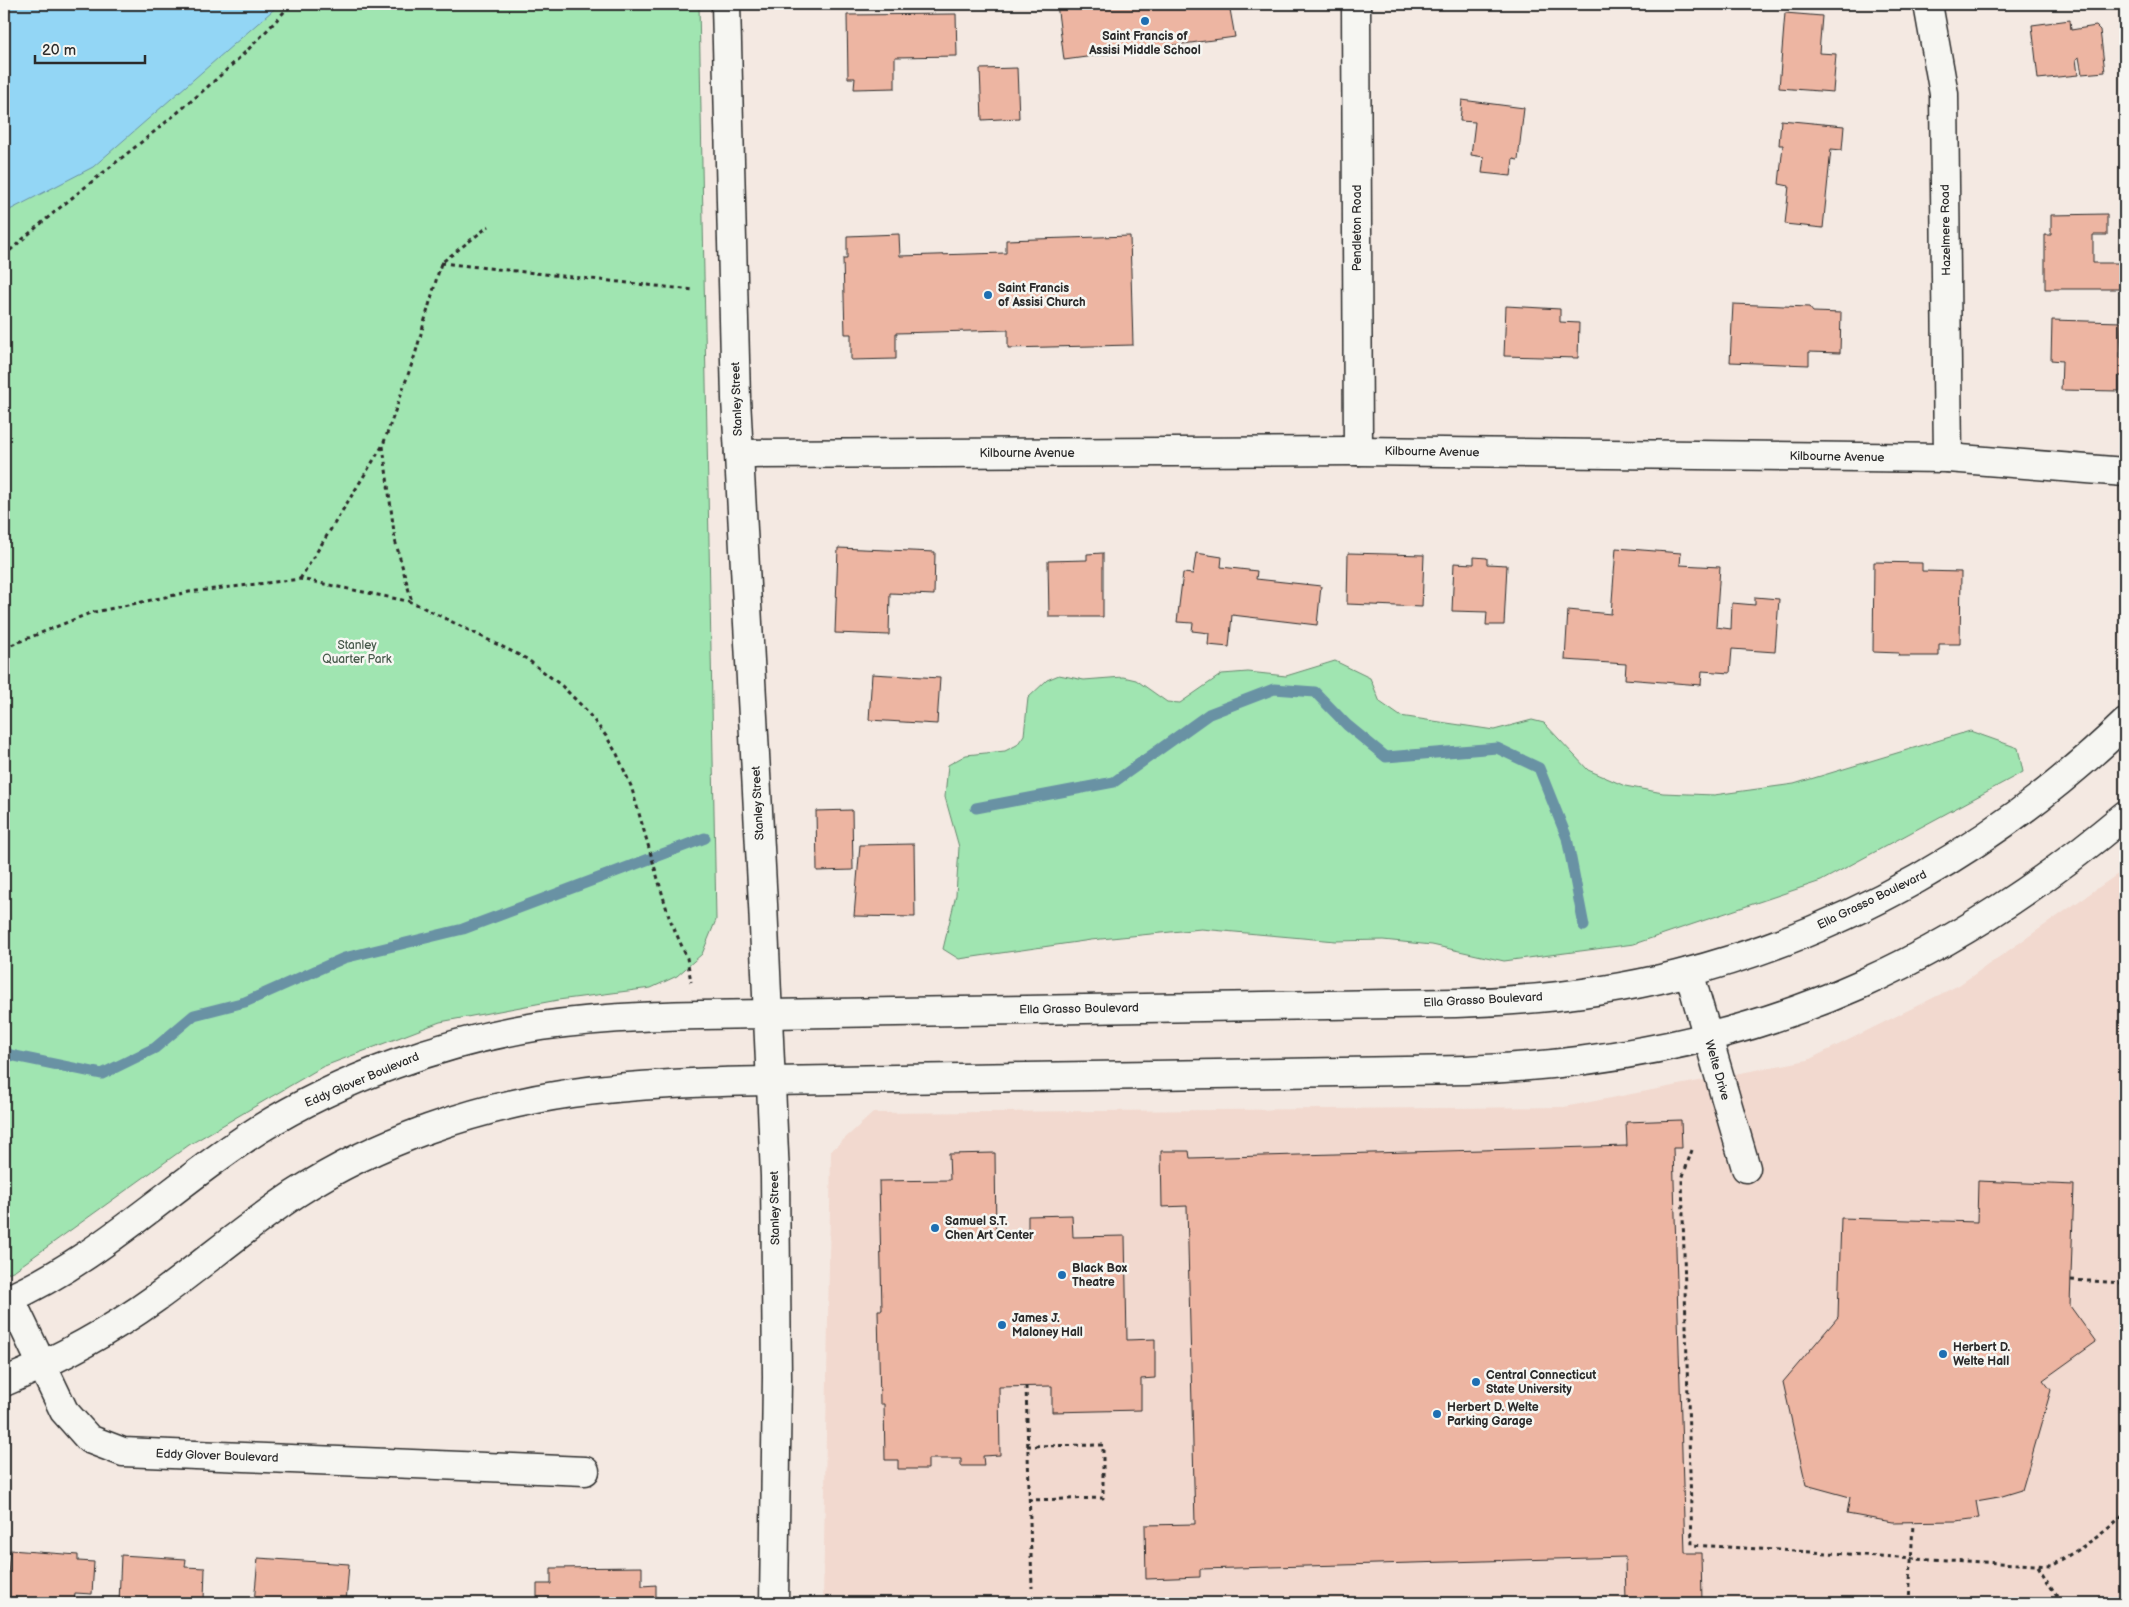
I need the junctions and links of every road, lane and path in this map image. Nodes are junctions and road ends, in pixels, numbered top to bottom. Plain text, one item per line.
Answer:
1 (291, 4) edge
2 (726, 4) edge
3 (1356, 4) edge
4 (1928, 4) edge
5 (489, 226) dead end
6 (4, 256) edge
7 (441, 263) junction
8 (694, 290) dead end
9 (383, 445) junction
10 (1358, 451) junction
11 (739, 454) junction
12 (1948, 458) junction
13 (2125, 472) edge
14 (300, 579) junction
15 (412, 602) junction
16 (4, 648) edge
17 (2125, 723) edge
18 (2125, 815) edge
19 (1689, 972) junction
20 (691, 991) dead end
21 (768, 1014) junction
22 (1708, 1036) junction
23 (771, 1081) junction
24 (1692, 1150) dead end
25 (1746, 1168) dead end
26 (2071, 1280) dead end
27 (2125, 1283) edge
28 (7, 1300) edge
29 (42, 1365) junction
30 (4, 1382) edge
31 (1026, 1386) dead end
32 (1027, 1446) junction
33 (585, 1471) dead end
34 (1029, 1500) junction
35 (2125, 1512) edge
36 (1913, 1523) dead end
37 (1911, 1558) junction
38 (2038, 1566) junction
39 (1032, 1588) dead end
40 (774, 1603) edge
41 (1909, 1603) edge
42 (2061, 1603) edge

1 - 6 path
2 - 11 street, Stanley Street
3 - 10 street, Pendleton Road
4 - 12 street, Hazelmere Road
5 - 7 path
7 - 8 path
7 - 9 path
9 - 14 path
9 - 15 path
10 - 11 street, Kilbourne Avenue
10 - 12 street, Kilbourne Avenue
11 - 21 street, Stanley Street
12 - 13 street, Kilbourne Avenue
14 - 15 path
14 - 16 path
15 - 20 path
17 - 19 street, Ella Grasso Boulevard
18 - 22 street
19 - 21 street, Ella Grasso Boulevard
19 - 22 street, Welte Drive
21 - 23 street, Stanley Street
21 - 28 street, Eddy Glover Boulevard
22 - 23 street
22 - 25 street, Welte Drive
23 - 29 street
23 - 40 street, Stanley Street
24 - 37 path
26 - 27 path
28 - 29 street, Eddy Glover Boulevard
29 - 30 street
29 - 33 street, Eddy Glover Boulevard
31 - 32 path
32 - 34 path
32 - 34 path
34 - 39 path
35 - 38 path
36 - 37 path
37 - 38 path
37 - 41 path
38 - 42 path

